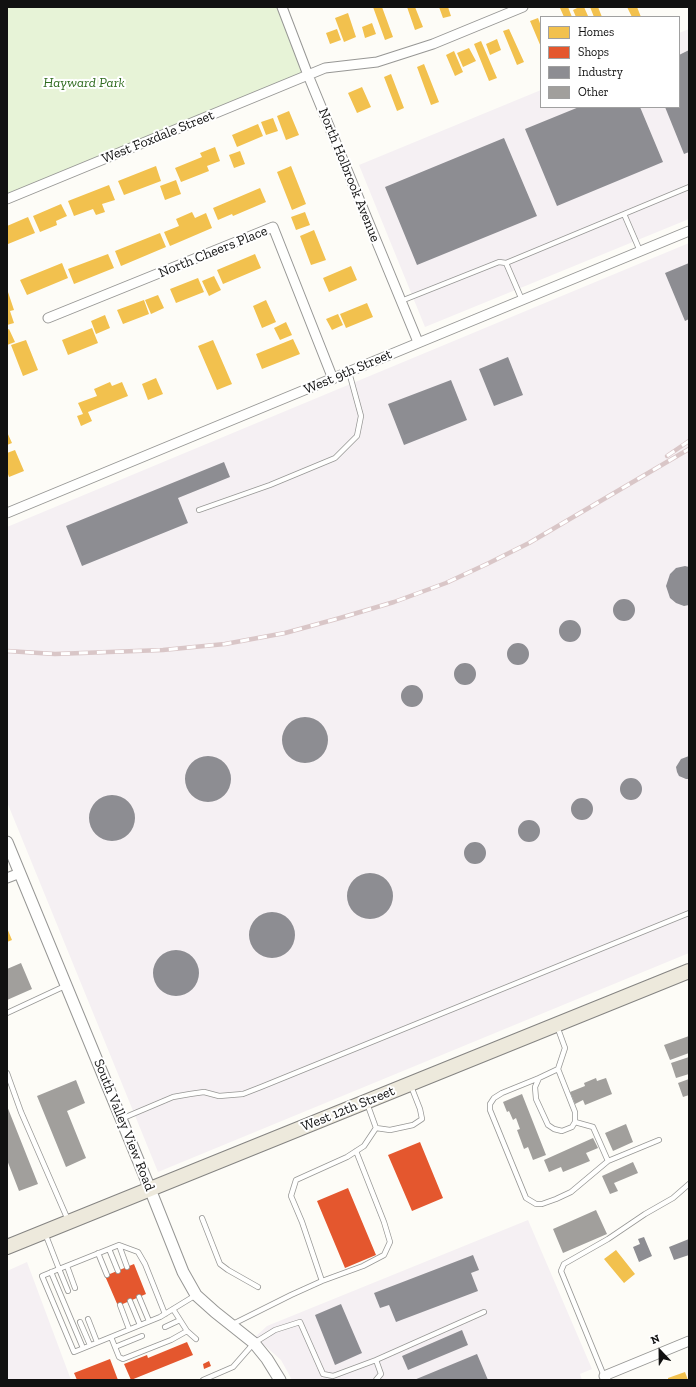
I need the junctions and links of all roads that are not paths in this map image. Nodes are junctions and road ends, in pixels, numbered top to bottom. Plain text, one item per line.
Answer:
1 (282, 7) edge
2 (523, 7) edge
3 (308, 75) junction
4 (689, 187) edge
5 (7, 199) edge
6 (624, 214) junction
7 (689, 231) edge
8 (640, 251) junction
9 (506, 263) junction
10 (522, 300) junction
11 (401, 301) junction
12 (48, 318) dead end
13 (418, 342) junction
14 (349, 372) junction
15 (333, 379) junction
16 (199, 510) dead end
17 (7, 513) edge
18 (7, 842) edge
19 (20, 873) junction
20 (7, 878) edge
21 (689, 913) edge
22 (689, 971) edge
23 (66, 986) junction
24 (7, 1013) edge
25 (557, 1025) junction
26 (558, 1068) junction
27 (7, 1073) edge
28 (539, 1078) junction
29 (410, 1084) junction
30 (367, 1101) junction
31 (121, 1119) junction
32 (575, 1122) junction
33 (376, 1128) junction
34 (659, 1140) dead end
35 (356, 1151) junction
36 (608, 1161) junction
37 (689, 1184) edge
38 (150, 1189) junction
39 (202, 1218) dead end
40 (69, 1222) junction
41 (44, 1232) junction
42 (119, 1245) junction
43 (7, 1247) edge
44 (109, 1249) junction
45 (98, 1253) junction
46 (67, 1266) junction
47 (127, 1267) dead end
48 (59, 1269) junction
49 (118, 1270) dead end
50 (51, 1272) junction
51 (107, 1275) dead end
52 (322, 1281) junction
53 (258, 1287) dead end
54 (75, 1288) dead end
55 (68, 1291) dead end
56 (196, 1295) junction
57 (139, 1297) dead end
58 (130, 1301) dead end
59 (120, 1305) dead end
60 (173, 1309) junction
61 (484, 1312) dead end
62 (165, 1314) junction
63 (88, 1319) dead end
64 (180, 1320) junction
65 (149, 1321) junction
66 (80, 1322) dead end
67 (140, 1325) junction
68 (230, 1325) junction
69 (165, 1327) dead end
70 (129, 1329) junction
71 (187, 1331) junction
72 (142, 1336) dead end
73 (111, 1337) junction
74 (196, 1339) dead end
75 (689, 1341) edge
76 (97, 1342) junction
77 (254, 1343) junction
78 (90, 1345) junction
79 (115, 1347) junction
80 (83, 1348) junction
81 (376, 1360) junction
82 (605, 1378) edge
83 (203, 1380) edge
84 (280, 1380) edge
85 (376, 1380) edge

1 - 3 street, North Holbrook Avenue
2 - 3 street, West Foxdale Street
3 - 5 street, West Foxdale Street
3 - 11 street, North Holbrook Avenue
4 - 6 lane
6 - 8 lane
6 - 9 lane
7 - 8 street, West 9th Street
8 - 10 street, West 9th Street
9 - 10 lane
9 - 11 lane
10 - 13 street, West 9th Street
11 - 13 street, North Holbrook Avenue
12 - 15 street, North Cheers Place
13 - 14 street, West 9th Street
14 - 15 street, West 9th Street
14 - 16 lane
15 - 17 street, West 9th Street
18 - 19 street, South Valley View Road
19 - 20 street
19 - 23 street, South Valley View Road
21 - 31 lane
22 - 25 main road, West 12th Street
23 - 24 lane
23 - 31 street, South Valley View Road
25 - 26 lane
25 - 29 main road, West 12th Street
26 - 28 lane
26 - 32 lane
27 - 40 lane
28 - 32 lane
28 - 36 lane
29 - 30 main road, West 12th Street
29 - 33 lane
30 - 33 lane
30 - 38 main road, West 12th Street
31 - 38 street, South Valley View Road
32 - 36 lane
33 - 35 lane
34 - 36 lane
35 - 52 lane
35 - 52 lane
37 - 82 lane
38 - 40 main road, West 12th Street
38 - 56 street, South Valley View Road
39 - 53 lane
40 - 41 main road, West 12th Street
41 - 43 main road, West 12th Street
41 - 48 lane
42 - 44 lane
42 - 47 lane
42 - 62 lane
44 - 45 lane
44 - 49 lane
45 - 46 lane
45 - 51 lane
46 - 48 lane
46 - 54 lane
48 - 50 lane
48 - 55 lane
50 - 80 lane
50 - 80 lane
52 - 68 lane
56 - 60 lane
56 - 68 street, South Valley View Road
57 - 65 lane
58 - 67 lane
59 - 70 lane
60 - 62 lane
60 - 64 lane
61 - 81 lane
62 - 65 lane
63 - 76 lane
64 - 69 lane
64 - 71 lane
65 - 67 lane
66 - 78 lane
67 - 70 lane
68 - 77 street, South Valley View Road
70 - 73 lane
71 - 74 lane
71 - 79 lane
72 - 79 lane
73 - 76 lane
73 - 79 lane
75 - 82 street
76 - 78 lane
77 - 81 lane
77 - 83 lane
77 - 84 street, South Valley View Road
78 - 80 lane
81 - 85 lane

